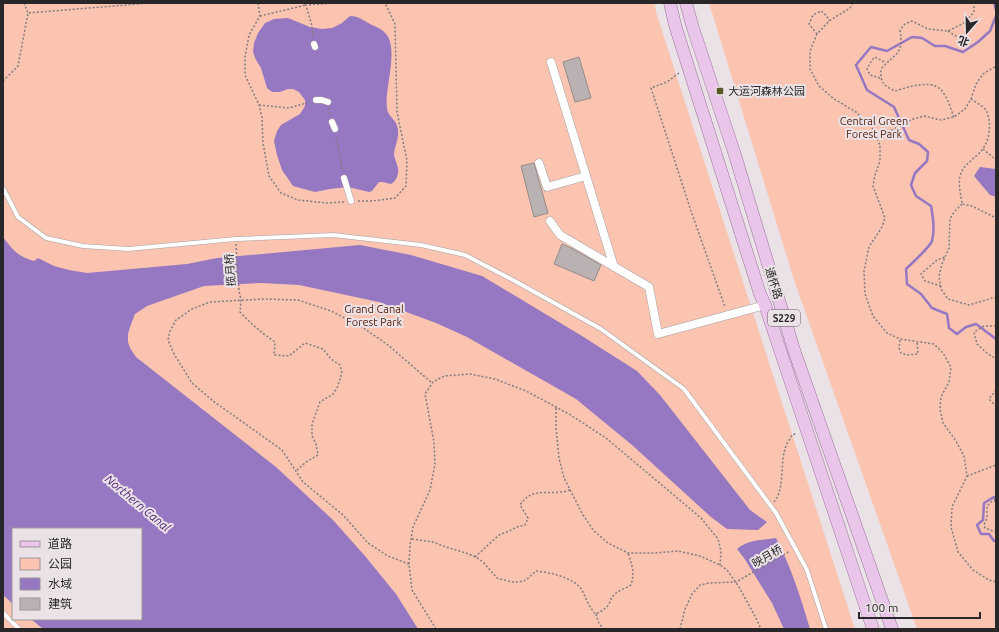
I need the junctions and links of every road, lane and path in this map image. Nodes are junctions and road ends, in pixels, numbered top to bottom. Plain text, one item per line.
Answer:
1 (24, 3) edge
2 (150, 3) edge
3 (335, 3) edge
4 (670, 3) edge
5 (686, 3) edge
6 (853, 3) edge
7 (974, 3) edge
8 (130, 4) edge
9 (305, 4) edge
10 (28, 13) junction
11 (260, 16) dead end
12 (967, 20) junction
13 (829, 21) junction
14 (948, 31) junction
15 (817, 34) junction
16 (315, 46) dead end
17 (551, 62) dead end
18 (886, 63) junction
19 (996, 66) edge
20 (688, 67) junction
21 (880, 78) junction
22 (3, 81) edge
23 (971, 99) junction
24 (316, 100) dead end
25 (328, 102) joint
26 (304, 104) dead end
27 (259, 105) dead end
28 (954, 117) junction
29 (332, 122) joint
30 (335, 129) joint
31 (877, 138) junction
32 (983, 149) junction
33 (996, 160) edge
34 (539, 163) dead end
35 (586, 176) junction
36 (344, 178) joint
37 (3, 188) edge
38 (351, 201) dead end
39 (962, 204) junction
40 (996, 218) edge
41 (550, 221) dead end
42 (237, 247) dead end
43 (945, 257) junction
44 (614, 267) junction
45 (941, 286) junction
46 (996, 297) edge
47 (241, 300) junction
48 (765, 305) junction
49 (728, 315) junction
50 (996, 326) edge
51 (900, 340) junction
52 (917, 342) junction
53 (996, 358) edge
54 (432, 383) junction
55 (996, 390) edge
56 (996, 406) edge
57 (556, 407) junction
58 (807, 431) junction
59 (996, 465) edge
60 (296, 472) junction
61 (967, 476) junction
62 (570, 490) junction
63 (996, 501) edge
64 (771, 507) junction
65 (996, 532) edge
66 (411, 539) junction
67 (791, 551) dead end
68 (628, 554) junction
69 (476, 557) junction
70 (409, 564) junction
71 (720, 565) junction
72 (736, 582) junction
73 (996, 582) edge
74 (3, 613) edge
75 (596, 614) junction
76 (19, 629) edge
77 (436, 629) edge
78 (604, 629) edge
79 (680, 629) edge
80 (761, 629) edge
81 (826, 629) edge
82 (873, 629) edge
83 (892, 629) edge

1 - 10 path
2 - 8 path
3 - 9 path
4 - 20 main road, 通怀路 / S229
5 - 83 main road, 通怀路 / S229
6 - 13 path
7 - 12 path
8 - 10 path
9 - 11 path
9 - 16 path
10 - 22 path
12 - 14 path
12 - 14 path
13 - 15 path
13 - 15 path
14 - 18 path
15 - 31 path
17 - 35 street
18 - 21 path
18 - 21 path
19 - 23 path
20 - 48 main road, 通怀路 / S229
20 - 49 path
21 - 28 path
23 - 28 path
23 - 32 path
24 - 25 street
25 - 29 path
26 - 27 path
28 - 31 path
29 - 30 street
30 - 36 path
31 - 51 path
32 - 33 path
32 - 39 path
34 - 35 street
35 - 44 street
36 - 38 street
37 - 64 lane
39 - 40 path
39 - 43 path
41 - 44 street
42 - 47 path, 揽月桥
43 - 45 path
43 - 45 path
44 - 49 street
45 - 46 path
47 - 54 path
47 - 60 path
47 - 60 path, 揽月桥
48 - 49 street
48 - 58 main road, 通怀路 / S229
50 - 53 path
51 - 52 path
51 - 52 path
52 - 61 path
54 - 57 path
54 - 66 path
55 - 56 path
57 - 62 path
57 - 71 path
58 - 64 path
58 - 82 main road, 通怀路 / S229
59 - 61 path
60 - 70 path
61 - 73 path
62 - 68 path
62 - 69 path
63 - 65 path
64 - 81 lane
66 - 69 path
66 - 70 path
67 - 72 path, 映月桥
68 - 71 path
68 - 75 path
69 - 75 path
70 - 77 path
71 - 72 path
72 - 79 path
72 - 80 path
74 - 76 lane
75 - 78 path

